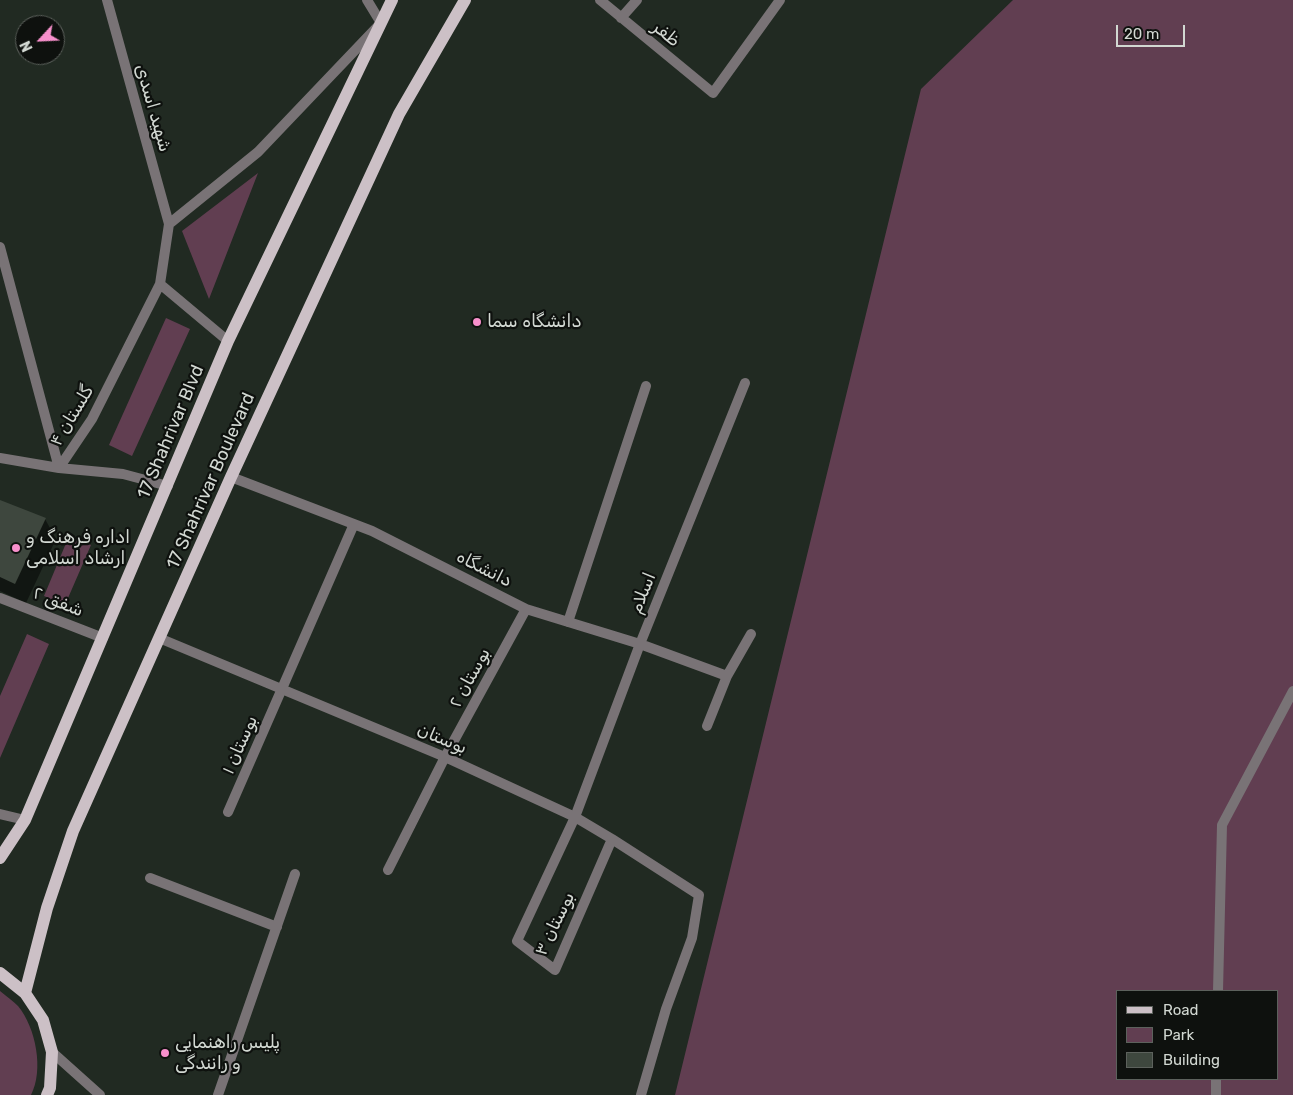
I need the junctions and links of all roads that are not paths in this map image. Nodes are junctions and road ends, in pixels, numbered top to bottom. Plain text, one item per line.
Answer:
1 (106, 0) edge
2 (367, 0) edge
3 (392, 0) edge
4 (465, 0) edge
5 (600, 0) edge
6 (637, 0) edge
7 (780, 0) edge
8 (621, 18) junction
9 (381, 23) junction
10 (169, 224) junction
11 (0, 247) edge
12 (160, 284) junction
13 (228, 341) junction
14 (745, 383) dead end
15 (646, 386) dead end
16 (0, 458) edge
17 (59, 468) junction
18 (231, 477) junction
19 (168, 486) junction
20 (354, 524) junction
21 (0, 598) edge
22 (526, 609) junction
23 (568, 622) junction
24 (751, 634) dead end
25 (103, 638) junction
26 (159, 638) junction
27 (640, 644) junction
28 (727, 676) junction
29 (282, 690) junction
30 (1293, 691) edge
31 (708, 726) dead end
32 (445, 757) junction
33 (228, 812) dead end
34 (0, 814) edge
35 (575, 817) junction
36 (25, 820) junction
37 (612, 839) junction
38 (0, 858) edge
39 (388, 870) dead end
40 (295, 874) dead end
41 (150, 878) dead end
42 (277, 927) junction
43 (0, 973) edge
44 (1218, 990) edge
45 (25, 993) junction
46 (52, 1052) junction
47 (1216, 1080) edge
48 (47, 1095) edge
49 (100, 1095) edge
50 (218, 1095) edge
51 (641, 1095) edge
52 (1216, 1095) edge

1 - 10 street, شهید اسدی
2 - 9 street
3 - 9 main road
4 - 18 main road, 17 Shahrivar Boulevard
5 - 8 street, ظفر
6 - 8 street
7 - 8 street, ظفر
9 - 10 street
9 - 13 main road, 17 Shahrivar Blvd
10 - 12 street, گلستان ۴
11 - 17 street, گلستان ۴
12 - 13 street
12 - 17 street, گلستان ۴
13 - 19 main road, 17 Shahrivar Blvd
14 - 27 street, اسلام
15 - 23 street
16 - 17 street
17 - 19 street
18 - 20 street, دانشگاه
18 - 26 main road, 17 Shahrivar Boulevard
19 - 25 main road, 17 Shahrivar Blvd
20 - 22 street, دانشگاه
20 - 29 street, بوستان ۱
21 - 25 street, شفق ۲
22 - 23 street, دانشگاه
22 - 32 street, بوستان ۲
23 - 27 street, دانشگاه
24 - 28 street
25 - 36 main road, 17 Shahrivar Blvd
26 - 29 street, بوستان
26 - 45 main road, 17 Shahrivar Boulevard
27 - 28 street, دانشگاه
27 - 35 street, اسلام
28 - 31 street
29 - 32 street, بوستان
29 - 33 street, بوستان ۱
30 - 44 street
32 - 35 street, بوستان
32 - 39 street, بوستان ۲
34 - 36 street
35 - 37 street, بوستان
35 - 37 street, بوستان ۳
36 - 38 main road, 17 Shahrivar Blvd
37 - 51 street, بوستان
40 - 42 street
41 - 42 street
42 - 50 street
43 - 45 main road
45 - 46 main road
46 - 48 main road
46 - 49 street
47 - 52 street

